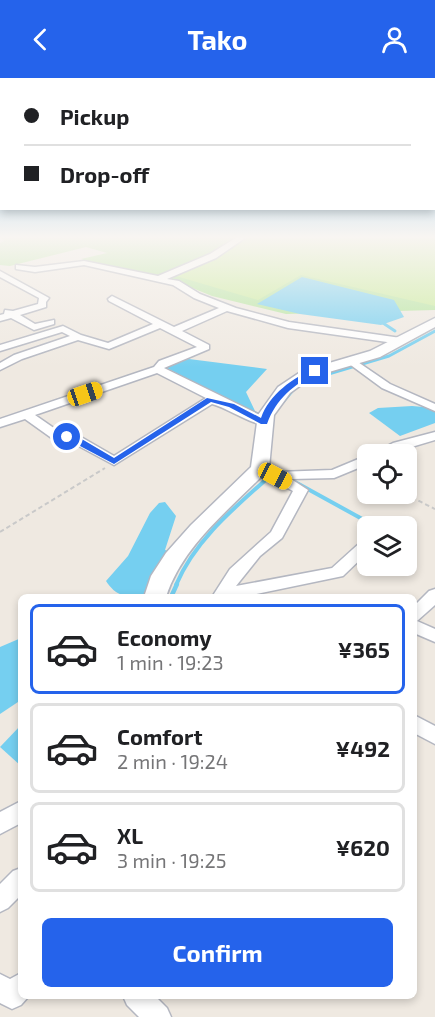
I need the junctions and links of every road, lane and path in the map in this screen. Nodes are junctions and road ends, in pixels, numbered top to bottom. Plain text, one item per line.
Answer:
1 (14, 280) edge
2 (162, 280) edge
3 (112, 299) dead end
4 (0, 307) edge
5 (226, 308) junction
6 (12, 314) junction
7 (0, 318) edge
8 (51, 322) dead end
9 (160, 324) junction
10 (432, 325) edge
11 (174, 331) junction
12 (78, 337) junction
13 (401, 341) junction
14 (0, 348) edge
15 (352, 361) junction
16 (0, 367) edge
17 (158, 369) junction
18 (231, 405) junction
19 (434, 406) edge
20 (26, 414) junction
21 (264, 422) junction
22 (0, 423) edge
23 (435, 436) edge
24 (405, 444) edge
25 (114, 461) junction
26 (357, 464) edge
27 (268, 472) junction
28 (417, 500) edge
29 (435, 509) edge
30 (0, 532) edge
31 (357, 553) edge
32 (156, 594) edge
33 (223, 594) edge
34 (227, 594) edge
35 (435, 595) edge
36 (417, 613) edge
37 (417, 627) edge
38 (435, 636) edge
39 (417, 725) edge
40 (435, 736) edge
41 (18, 814) edge
42 (0, 824) edge
43 (18, 882) edge
44 (0, 900) edge
45 (0, 987) edge
46 (18, 989) edge
47 (139, 999) edge
48 (158, 1017) edge

1 - 6 street
2 - 5 street
3 - 9 street
4 - 6 street
5 - 11 street
5 - 13 street
6 - 7 street
6 - 8 street
9 - 11 street
9 - 12 street
10 - 13 street
11 - 17 street
12 - 14 street
12 - 16 street
13 - 15 street
15 - 19 street
15 - 21 street
17 - 18 street
17 - 20 street
18 - 21 street
18 - 25 street
20 - 22 street
20 - 25 street
21 - 27 street
23 - 24 street
25 - 30 path
26 - 27 street
27 - 32 street
27 - 33 street
28 - 29 path
31 - 34 street
35 - 36 street
37 - 38 street
39 - 40 street
41 - 42 street
43 - 44 street
45 - 46 street
47 - 48 street

